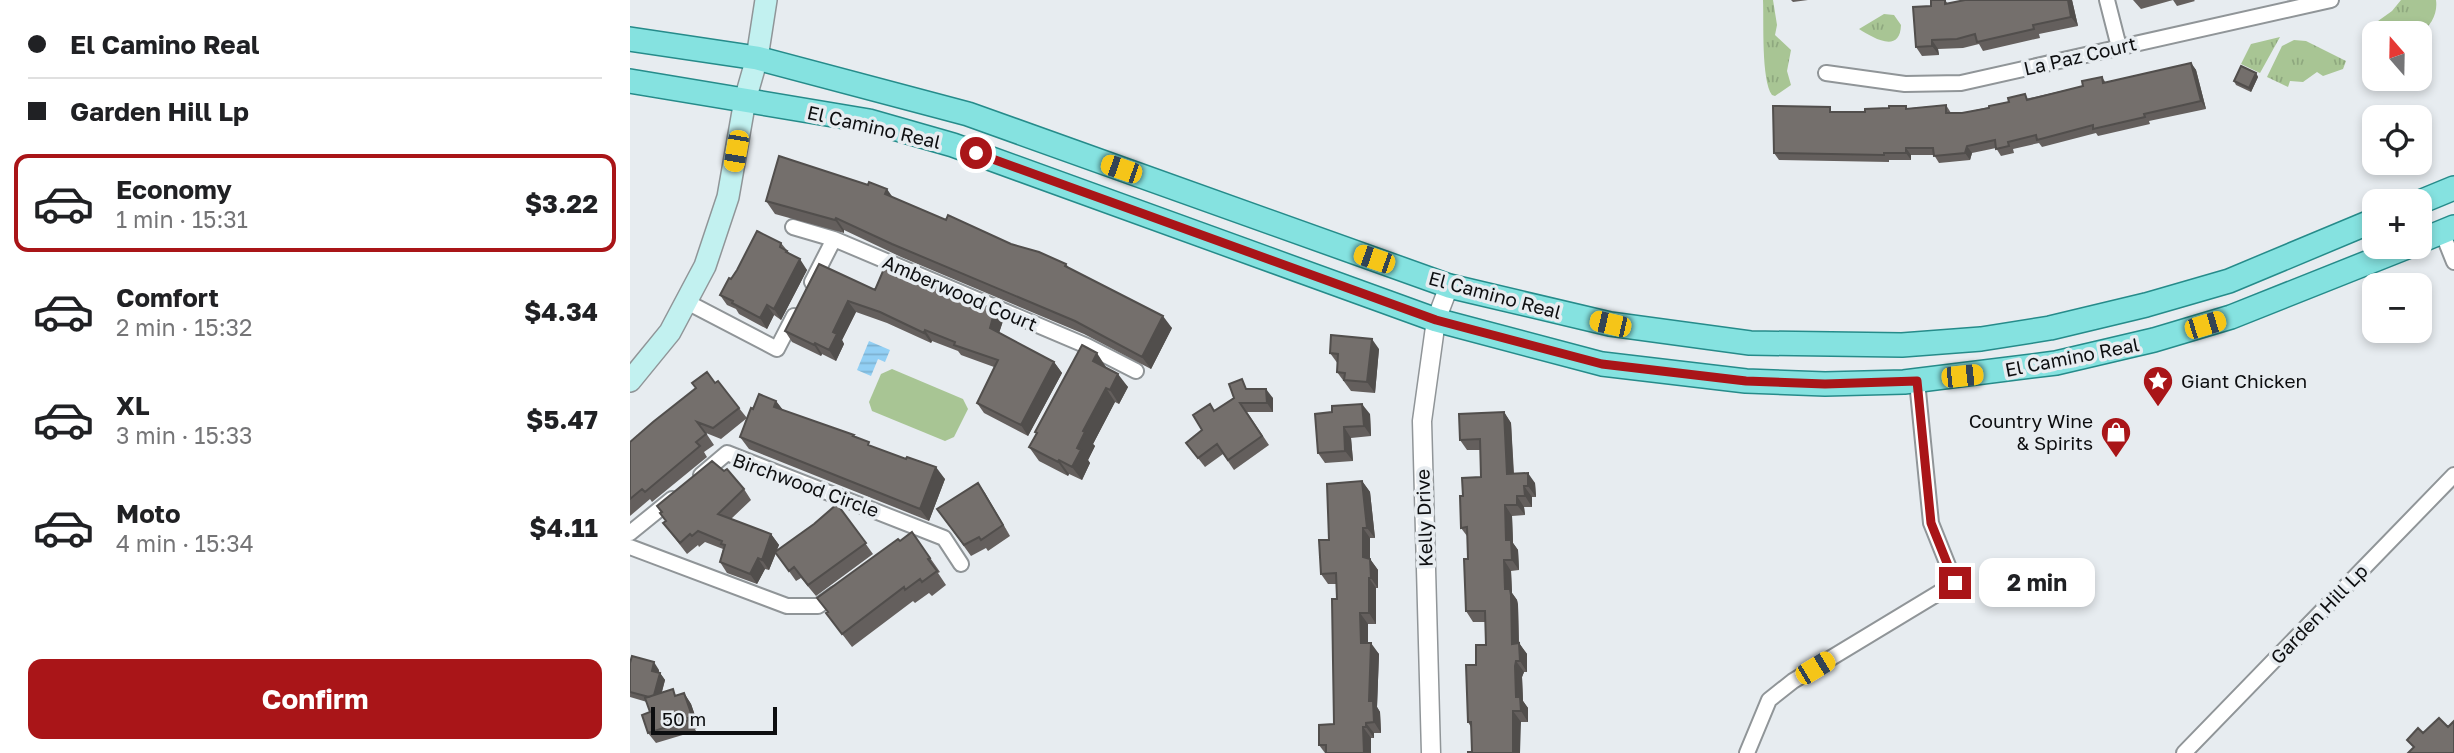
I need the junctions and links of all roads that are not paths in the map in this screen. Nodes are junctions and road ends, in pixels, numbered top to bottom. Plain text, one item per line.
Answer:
1 (765, 0) edge
2 (2107, 0) edge
3 (2331, 0) edge
4 (630, 39) edge
5 (2119, 47) junction
6 (757, 58) junction
7 (1826, 73) dead end
8 (630, 81) edge
9 (745, 100) junction
10 (2454, 188) edge
11 (2432, 197) edge
12 (2362, 225) edge
13 (793, 227) dead end
14 (2448, 230) edge
15 (834, 239) junction
16 (2377, 259) edge
17 (2454, 261) edge
18 (1450, 286) junction
19 (687, 302) junction
20 (1436, 320) junction
21 (1136, 370) edge
22 (1917, 381) junction
23 (630, 382) edge
24 (2454, 474) edge
25 (630, 533) edge
26 (630, 547) edge
27 (961, 564) dead end
28 (849, 583) edge
29 (1431, 753) edge
30 (1747, 753) edge
31 (2184, 753) edge

1 - 6 main road
2 - 5 street
3 - 5 street, La Paz Court
4 - 6 main road, El Camino Real
5 - 7 street, La Paz Court
6 - 9 main road
6 - 18 main road, El Camino Real
8 - 9 main road, El Camino Real
9 - 19 main road
9 - 20 main road, El Camino Real
10 - 11 main road
12 - 18 main road, El Camino Real
13 - 15 street, Amberwood Court
14 - 17 street
15 - 19 street
15 - 21 street, Amberwood Court
16 - 22 main road, El Camino Real
18 - 20 street, Kelly Drive
19 - 23 main road
20 - 22 main road, El Camino Real
20 - 29 street, Kelly Drive
22 - 30 street
24 - 31 street, Garden Hill Lp
25 - 27 street, Birchwood Circle
26 - 28 street

